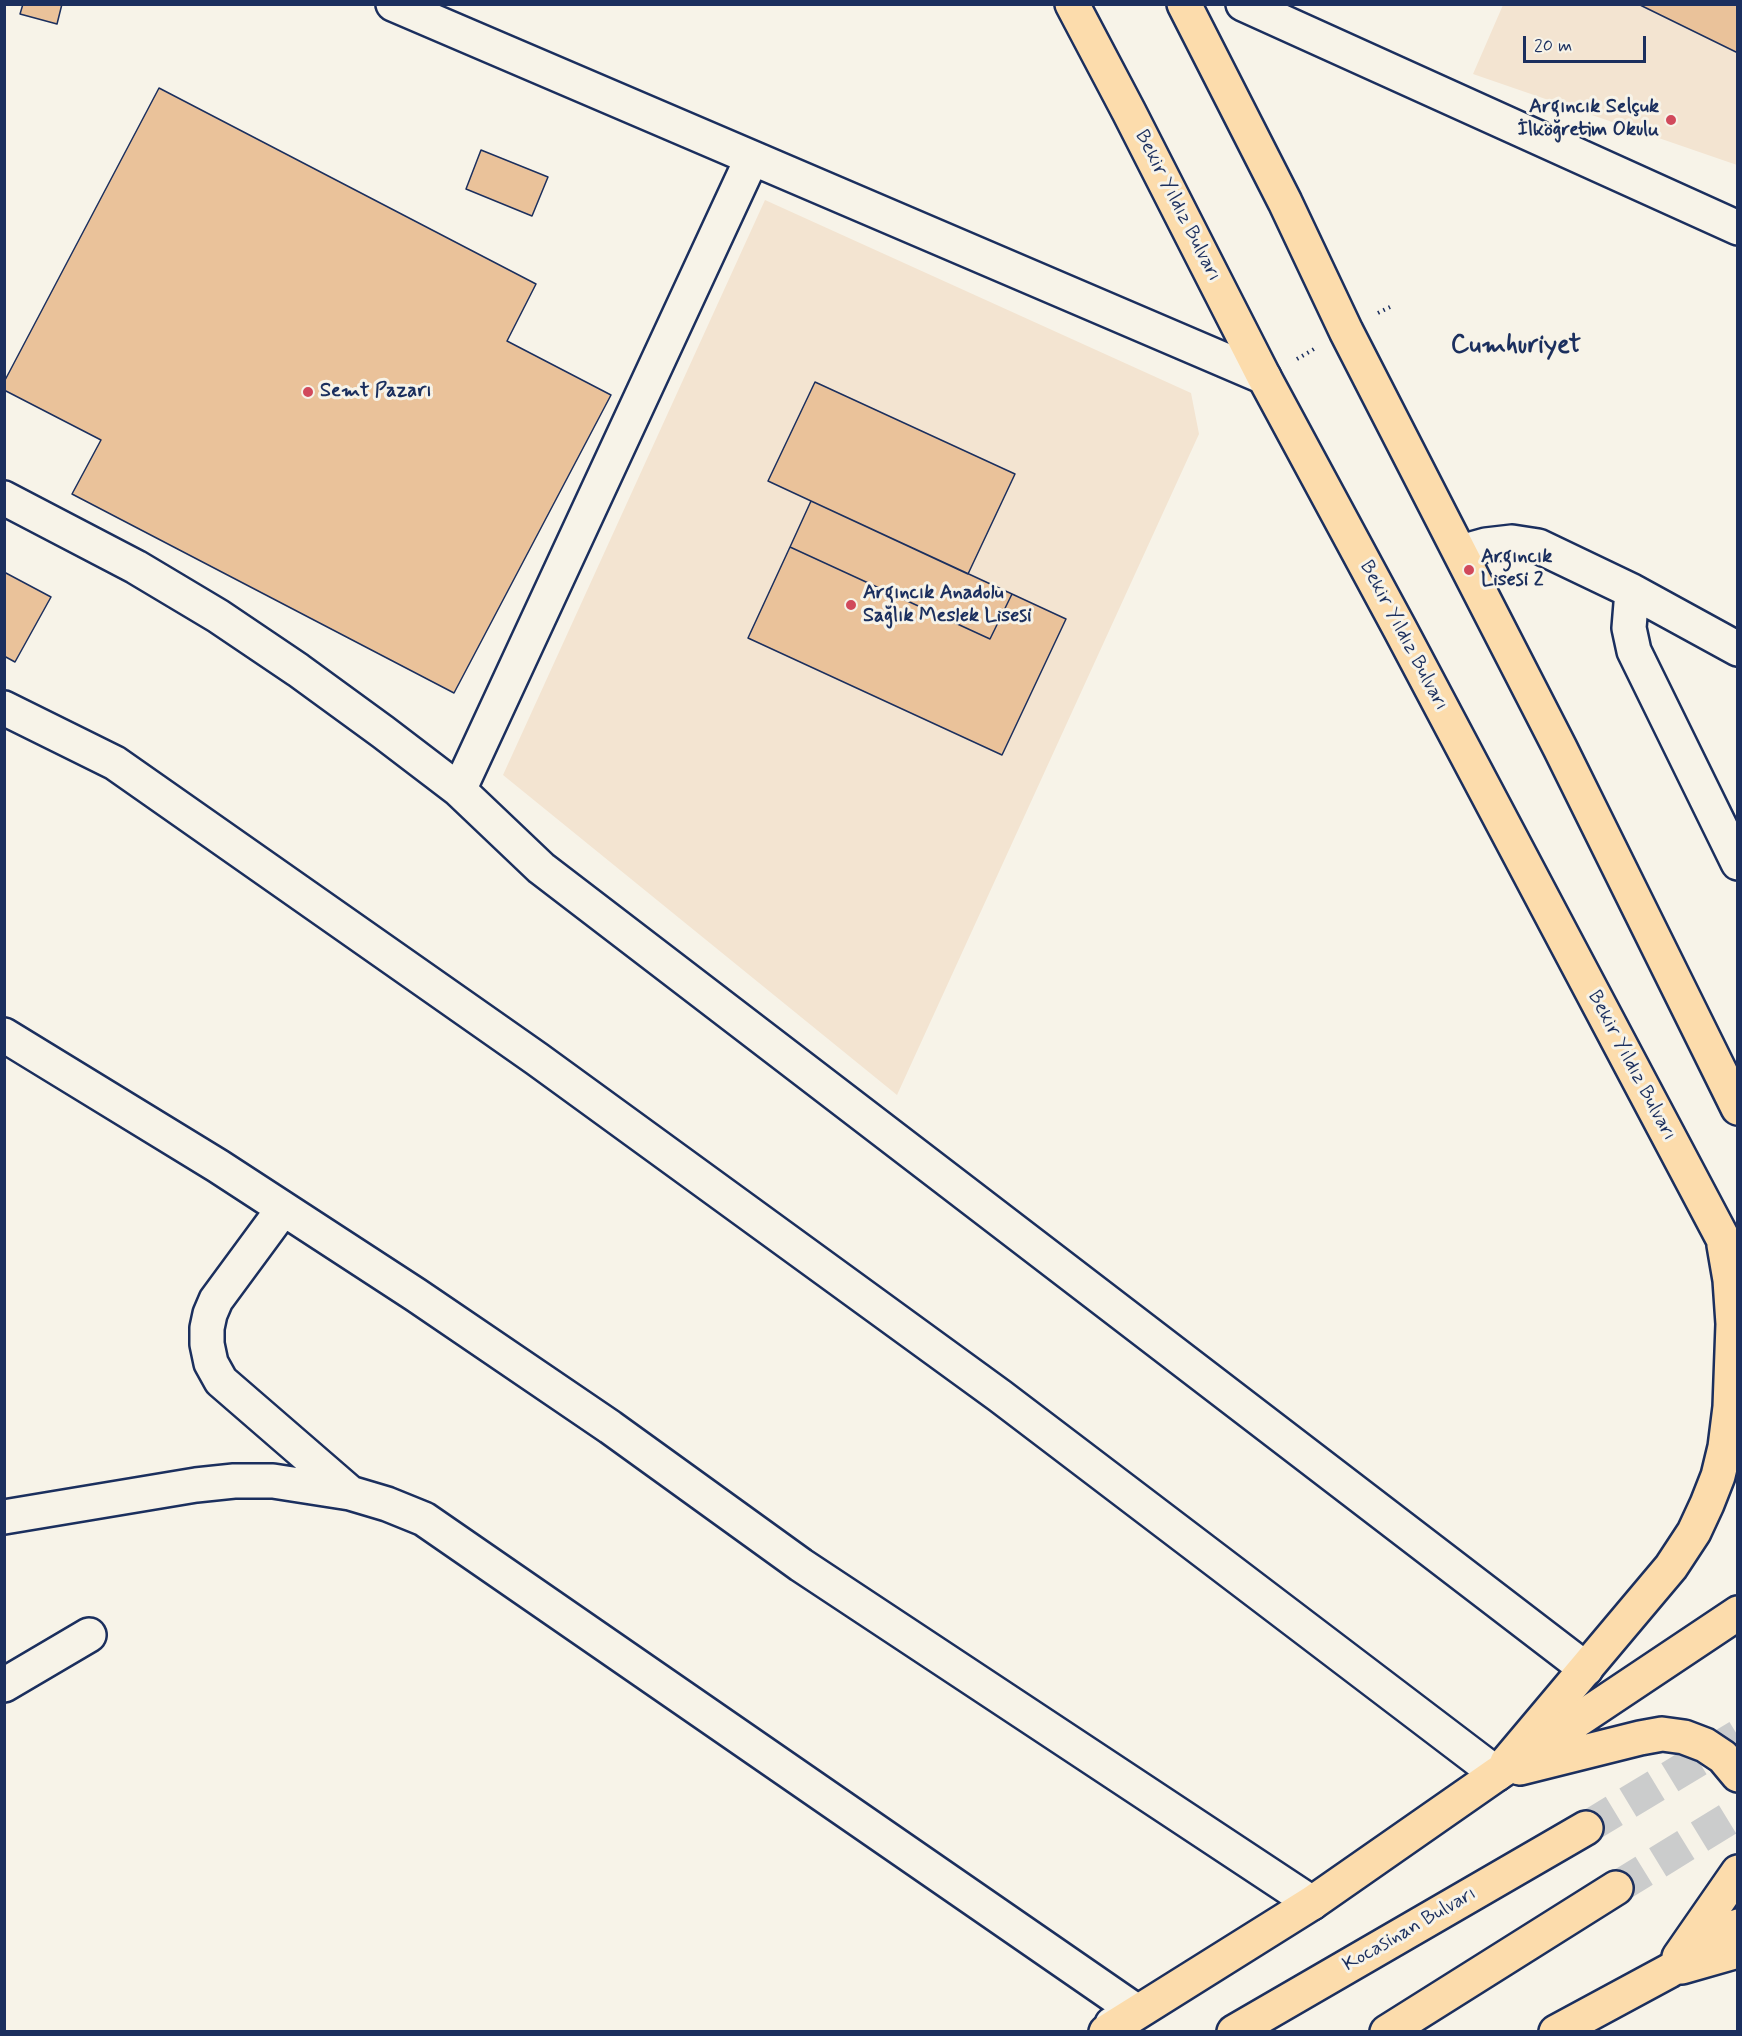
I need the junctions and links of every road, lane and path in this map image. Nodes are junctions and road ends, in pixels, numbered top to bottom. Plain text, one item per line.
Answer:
1 (393, 4) edge
2 (1072, 4) edge
3 (1184, 4) edge
4 (1243, 4) edge
5 (752, 158) junction
6 (1737, 228) edge
7 (1390, 307) dead end
8 (1346, 331) junction
9 (1264, 377) junction
10 (4, 498) edge
11 (1461, 552) junction
12 (1632, 591) junction
13 (1737, 649) edge
14 (4, 708) edge
15 (459, 790) junction
16 (1737, 863) edge
17 (4, 1035) edge
18 (1737, 1108) edge
19 (283, 1209) junction
20 (1722, 1237) junction
21 (1737, 1266) edge
22 (350, 1492) junction
23 (4, 1517) edge
24 (1737, 1612) edge
25 (89, 1635) dead end
26 (1586, 1669) junction
27 (4, 1685) edge
28 (1497, 1774) junction
29 (1737, 1775) edge
30 (1586, 1828) tunnel mouth
31 (1737, 1872) edge
32 (1616, 1888) tunnel mouth
33 (1312, 1903) junction
34 (1737, 1926) edge
35 (1737, 1951) edge
36 (1669, 1971) junction
37 (1136, 2011) junction
38 (1096, 2031) edge
39 (1106, 2031) edge
40 (1234, 2031) edge
41 (1387, 2031) edge
42 (1556, 2031) edge

1 - 5 street
2 - 9 main road, Bekir Yıldız Bulvarı
3 - 8 main road
4 - 6 street
5 - 9 street
5 - 15 street
7 - 8 path
8 - 9 path
8 - 11 main road
9 - 20 main road, Bekir Yıldız Bulvarı
10 - 15 street
11 - 12 street
11 - 18 main road
12 - 13 street
12 - 16 street
14 - 28 street
15 - 26 street
17 - 19 street
19 - 22 street
19 - 33 street
20 - 21 main road, Bekir Yıldız Bulvarı
20 - 26 main road
22 - 23 street
22 - 37 street
24 - 28 main road
25 - 27 street
26 - 28 main road
28 - 29 main road
28 - 33 main road
30 - 40 main road, Kocasinan Bulvarı
31 - 36 main road
32 - 41 main road
33 - 37 main road
34 - 36 main road
35 - 36 main road
36 - 42 main road
37 - 38 street
37 - 39 main road

